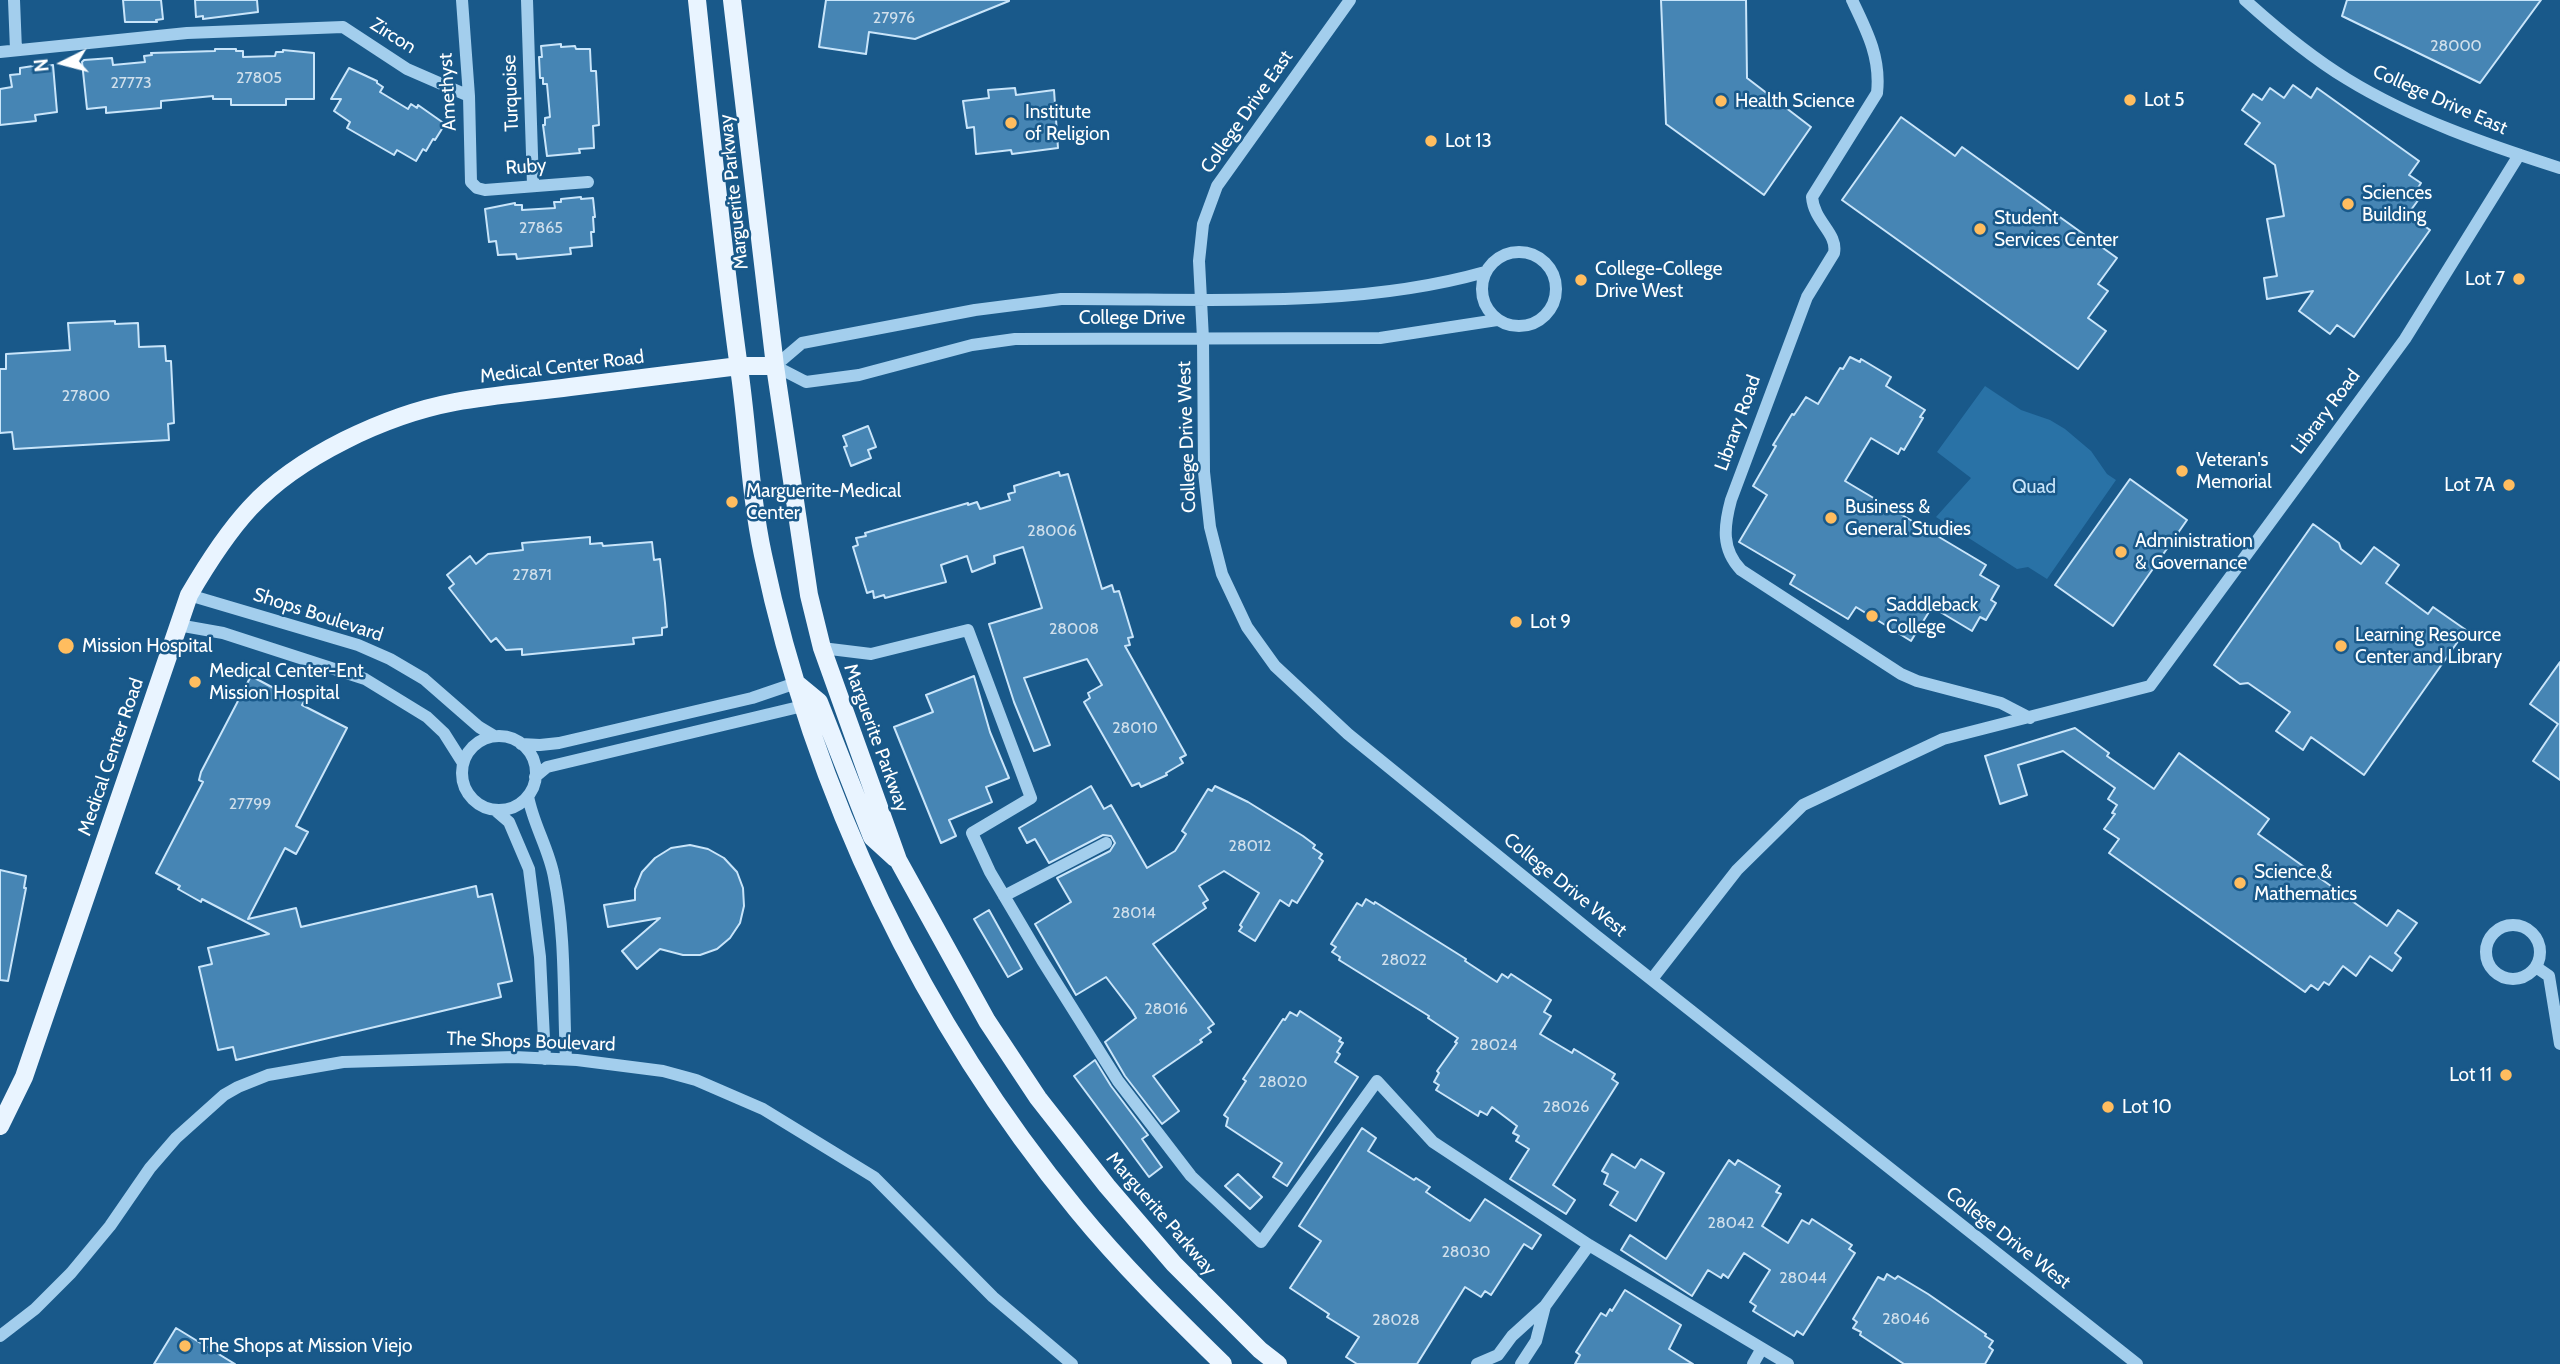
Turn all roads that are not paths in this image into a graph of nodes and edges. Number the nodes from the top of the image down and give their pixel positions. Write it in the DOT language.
graph roads {
  1 [pos="14,0"];
  2 [pos="462,0"];
  3 [pos="527,0"];
  4 [pos="697,0"];
  5 [pos="732,0"];
  6 [pos="1350,0"];
  7 [pos="1852,0"];
  8 [pos="2245,0"];
  9 [pos="16,50"];
  10 [pos="0,52"];
  11 [pos="469,96"];
  12 [pos="2519,155"];
  13 [pos="2560,168"];
  14 [pos="471,182"];
  15 [pos="588,182"];
  16 [pos="533,186"];
  17 [pos="1485,272"];
  18 [pos="1201,299"];
  19 [pos="1497,320"];
  20 [pos="1203,339"];
  21 [pos="739,366"];
  22 [pos="775,366"];
  23 [pos="190,595"];
  24 [pos="178,625"];
  25 [pos="822,648"];
  26 [pos="796,683"];
  27 [pos="803,706"];
  28 [pos="2030,718"];
  29 [pos="494,736"];
  30 [pos="521,744"];
  31 [pos="463,763"];
  32 [pos="535,777"];
  33 [pos="528,796"];
  34 [pos="495,810"];
  35 [pos="1106,843"];
  36 [pos="898,860"];
  37 [pos="1004,896"];
  38 [pos="2536,967"];
  39 [pos="1652,979"];
  40 [pos="2560,1044"];
  41 [pos="545,1059"];
  42 [pos="566,1059"];
  43 [pos="0,1126"];
  44 [pos="1589,1245"];
  45 [pos="1545,1306"];
  46 [pos="0,1336"];
  47 [pos="1761,1350"];
  48 [pos="1498,1355"];
  49 [pos="1072,1364"];
  50 [pos="1223,1364"];
  51 [pos="1278,1364"];
  52 [pos="1477,1364"];
  53 [pos="1519,1364"];
  54 [pos="1752,1364"];
  55 [pos="1788,1364"];
  56 [pos="2137,1364"];
  1 -- 9 [label="street"];
  2 -- 11 [label="street, Amethyst"];
  3 -- 16 [label="street, Turquoise"];
  4 -- 21 [label="main road, Marguerite Parkway"];
  5 -- 22 [label="main road, Marguerite Parkway"];
  6 -- 18 [label="street, College Drive East"];
  7 -- 28 [label="street, Library Road"];
  8 -- 12 [label="street, College Drive East"];
  9 -- 10 [label="street, Zircon"];
  9 -- 11 [label="street, Zircon"];
  11 -- 14 [label="street, Amethyst"];
  12 -- 13 [label="street, College Drive East"];
  12 -- 28 [label="street, Library Road"];
  14 -- 16 [label="street, Ruby"];
  15 -- 16 [label="street, Ruby"];
  17 -- 18 [label="street, College Drive"];
  17 -- 19 [label="street"];
  17 -- 19 [label="street, College Drive"];
  18 -- 20 [label="street, College Drive West"];
  18 -- 22 [label="street, College Drive"];
  19 -- 20 [label="street, College Drive"];
  20 -- 22 [label="street, College Drive"];
  20 -- 39 [label="street, College Drive West"];
  21 -- 22 [label="main road, College Drive"];
  21 -- 23 [label="main road, Medical Center Road"];
  21 -- 26 [label="main road, Marguerite Parkway"];
  22 -- 25 [label="main road, Marguerite Parkway"];
  23 -- 24 [label="main road, Medical Center Road"];
  23 -- 29 [label="street, Shops Boulevard"];
  24 -- 31 [label="street"];
  24 -- 43 [label="main road, Medical Center Road"];
  25 -- 36 [label="main road, Marguerite Parkway"];
  25 -- 37 [label="street"];
  26 -- 27 [label="main road, Marguerite Parkway"];
  26 -- 30 [label="street, Shops Boulevard"];
  26 -- 36 [label="main road"];
  27 -- 32 [label="street"];
  27 -- 50 [label="main road, Marguerite Parkway"];
  28 -- 39 [label="street, Library Road"];
  29 -- 30 [label="street, Shops Boulevard"];
  29 -- 31 [label="street"];
  30 -- 32 [label="street"];
  31 -- 34 [label="street"];
  32 -- 33 [label="street"];
  33 -- 34 [label="street"];
  33 -- 42 [label="street"];
  34 -- 41 [label="street"];
  35 -- 37 [label="street"];
  36 -- 51 [label="main road, Marguerite Parkway"];
  37 -- 44 [label="street"];
  38 -- 38 [label="street"];
  38 -- 40 [label="street"];
  39 -- 56 [label="street, College Drive West"];
  41 -- 42 [label="street, The Shops Boulevard"];
  41 -- 46 [label="street, The Shops Boulevard"];
  42 -- 49 [label="street, The Shops Boulevard"];
  44 -- 45 [label="street"];
  44 -- 47 [label="street"];
  45 -- 48 [label="street"];
  45 -- 53 [label="street"];
  47 -- 54 [label="street"];
  47 -- 55 [label="street"];
  48 -- 52 [label="street"];
  48 -- 53 [label="street"];
}
